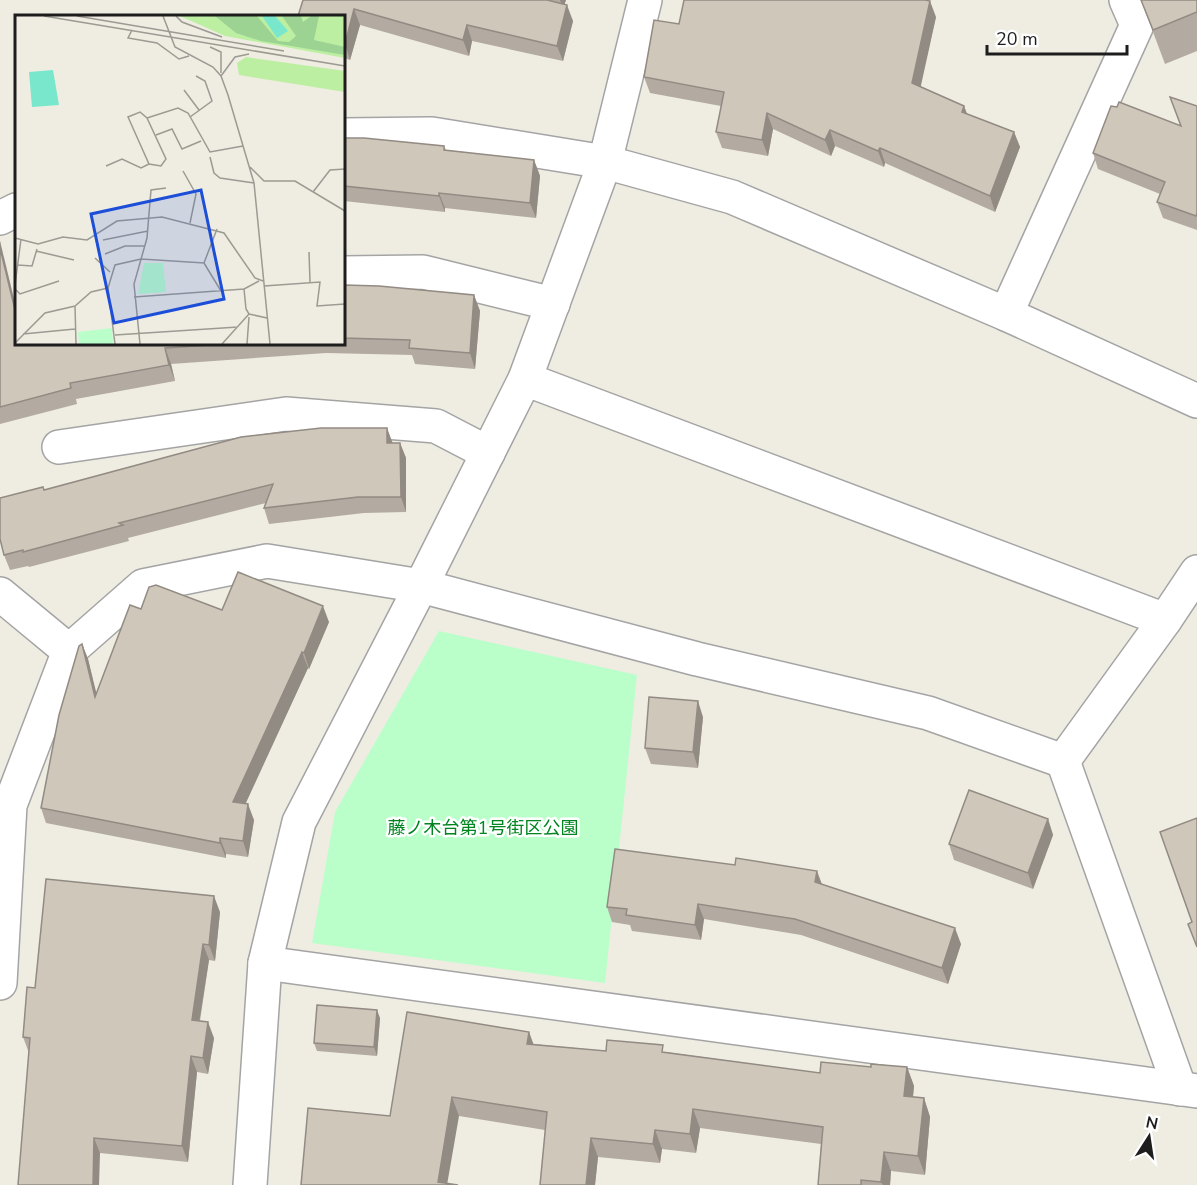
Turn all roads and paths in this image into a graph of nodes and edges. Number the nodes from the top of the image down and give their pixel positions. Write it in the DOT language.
graph roads {
  1 [pos="645,0"];
  2 [pos="1126,0"];
  3 [pos="345,135"];
  4 [pos="605,162"];
  5 [pos="15,210"];
  6 [pos="0,218"];
  7 [pos="345,273"];
  8 [pos="553,304"];
  9 [pos="1006,314"];
  10 [pos="525,379"];
  11 [pos="1197,401"];
  12 [pos="59,447"];
  13 [pos="489,453"];
  14 [pos="1197,572"];
  15 [pos="422,586"];
  16 [pos="0,594"];
  17 [pos="1165,620"];
  18 [pos="69,651"];
  19 [pos="1063,761"];
  20 [pos="5,805"];
  21 [pos="265,963"];
  22 [pos="0,983"];
  23 [pos="1188,1090"];
  24 [pos="249,1185"];
  1 -- 4 [label="street"];
  2 -- 9 [label="street"];
  3 -- 4 [label="street"];
  4 -- 8 [label="street"];
  4 -- 9 [label="street"];
  5 -- 6 [label="street"];
  7 -- 8 [label="street"];
  8 -- 10 [label="street"];
  9 -- 11 [label="street"];
  10 -- 13 [label="street"];
  10 -- 17 [label="street"];
  12 -- 13 [label="street"];
  13 -- 15 [label="street"];
  14 -- 17 [label="street"];
  15 -- 18 [label="street"];
  15 -- 19 [label="street"];
  15 -- 21 [label="street"];
  16 -- 18 [label="street"];
  17 -- 19 [label="street"];
  18 -- 20 [label="street"];
  19 -- 23 [label="street"];
  20 -- 22 [label="street"];
  21 -- 23 [label="street"];
  21 -- 24 [label="street"];
}
